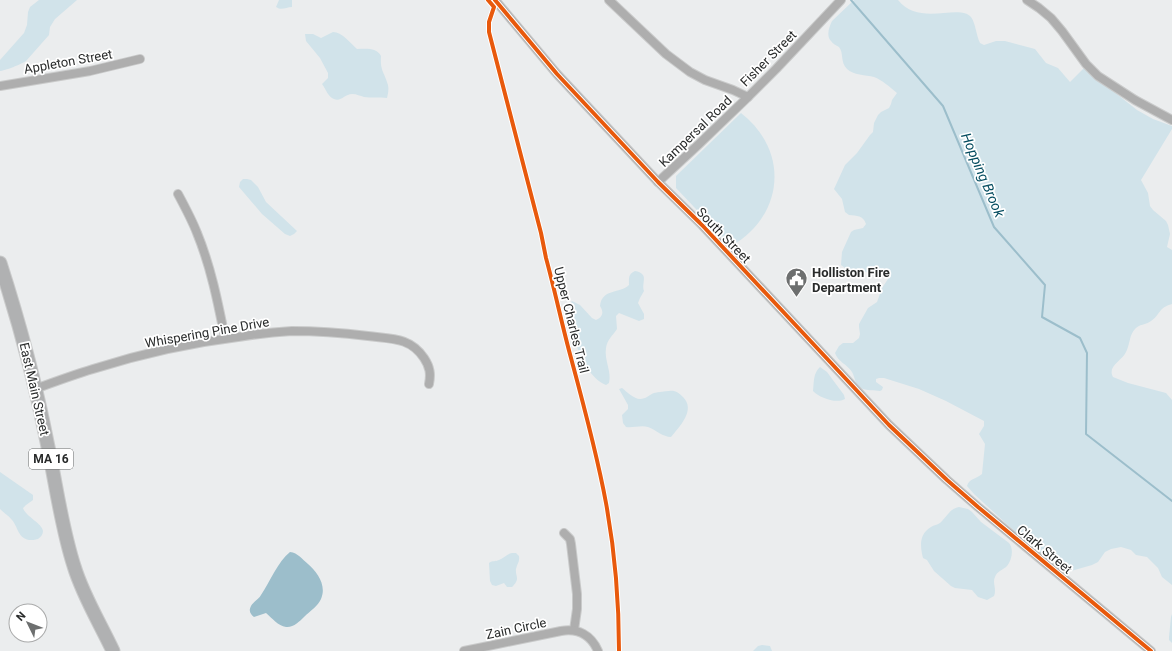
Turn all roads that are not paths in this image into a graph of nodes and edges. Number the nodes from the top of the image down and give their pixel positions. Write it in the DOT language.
graph roads {
  1 [pos="495,0"];
  2 [pos="609,0"];
  3 [pos="840,0"];
  4 [pos="1027,0"];
  5 [pos="140,59"];
  6 [pos="0,86"];
  7 [pos="748,97"];
  8 [pos="1172,120"];
  9 [pos="658,182"];
  10 [pos="178,194"];
  11 [pos="0,263"];
  12 [pos="225,338"];
  13 [pos="429,384"];
  14 [pos="35,389"];
  15 [pos="927,462"];
  16 [pos="564,533"];
  17 [pos="574,630"];
  18 [pos="113,651"];
  19 [pos="464,651"];
  20 [pos="598,651"];
  21 [pos="1152,651"];
  1 -- 9 [label="street, South Street"];
  2 -- 7 [label="street, Fisher Street"];
  3 -- 7 [label="street, Fisher Street"];
  4 -- 8 [label="street"];
  5 -- 6 [label="street, Appleton Street"];
  7 -- 9 [label="street, Kampersal Road"];
  9 -- 15 [label="street, South Street"];
  10 -- 12 [label="street"];
  11 -- 14 [label="main road, East Main Street / MA 16"];
  12 -- 13 [label="street, Whispering Pine Drive"];
  12 -- 14 [label="street, Whispering Pine Drive"];
  14 -- 18 [label="main road, East Main Street / MA 16"];
  15 -- 21 [label="street, Clark Street"];
  16 -- 17 [label="street"];
  17 -- 19 [label="street, Zain Circle"];
  17 -- 20 [label="street"];
}
